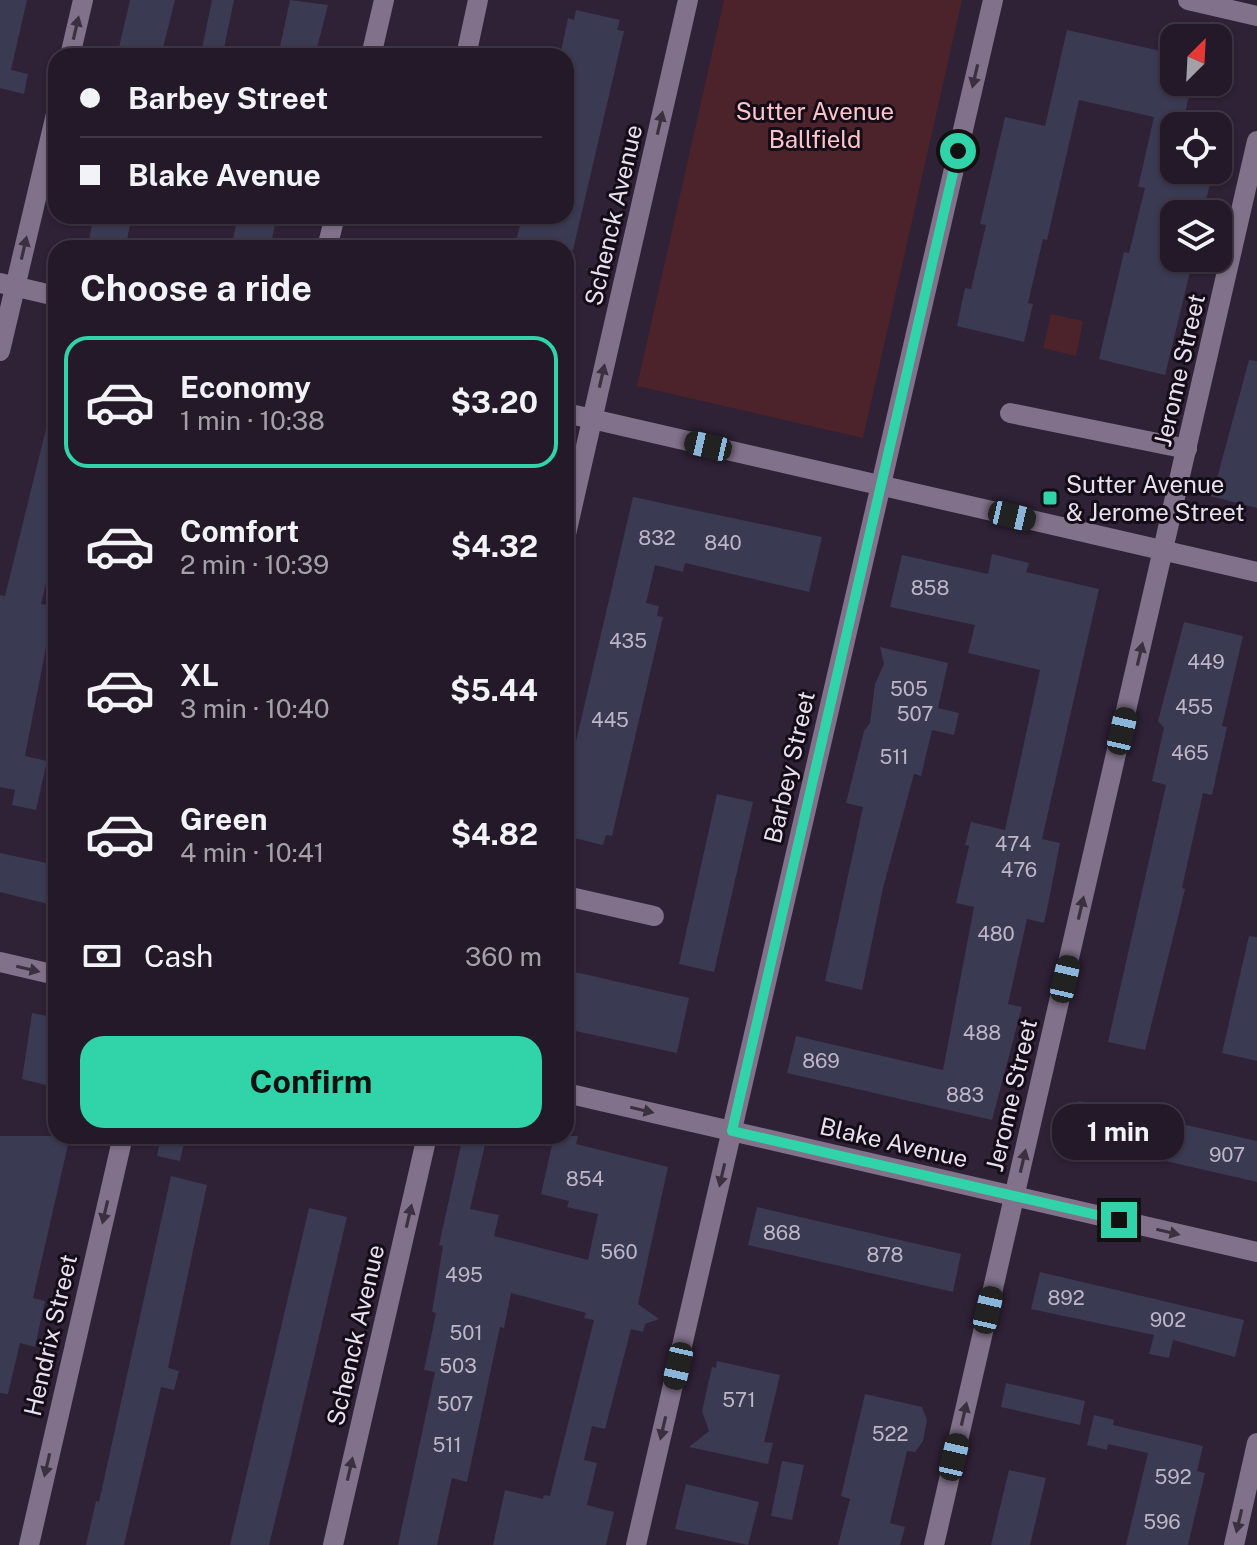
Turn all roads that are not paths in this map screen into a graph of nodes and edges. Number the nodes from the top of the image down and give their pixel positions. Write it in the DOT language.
graph roads {
  1 [pos="83,0"];
  2 [pos="384,0"];
  3 [pos="478,0"];
  4 [pos="688,0"];
  5 [pos="993,0"];
  6 [pos="1188,0"];
  7 [pos="1257,16"];
  8 [pos="72,48"];
  9 [pos="373,48"];
  10 [pos="468,48"];
  11 [pos="1257,141"];
  12 [pos="48,142"];
  13 [pos="7,285"];
  14 [pos="48,294"];
  15 [pos="0,351"];
  16 [pos="1010,413"];
  17 [pos="574,415"];
  18 [pos="593,419"];
  19 [pos="1187,449"];
  20 [pos="880,486"];
  21 [pos="574,500"];
  22 [pos="1164,551"];
  23 [pos="1257,572"];
  24 [pos="574,898"];
  25 [pos="654,916"];
  26 [pos="0,962"];
  27 [pos="48,973"];
  28 [pos="574,1095"];
  29 [pos="732,1131"];
  30 [pos="121,1144"];
  31 [pos="425,1144"];
  32 [pos="1015,1196"];
  33 [pos="1257,1252"];
  34 [pos="1257,1443"];
  35 [pos="29,1545"];
  36 [pos="333,1545"];
  37 [pos="636,1545"];
  38 [pos="934,1545"];
  39 [pos="1234,1545"];
  8 -- 1 [label="street, one-way"];
  2 -- 9 [label="street"];
  3 -- 10 [label="street"];
  18 -- 4 [label="street, Schenck Avenue, one-way"];
  5 -- 20 [label="street, Barbey Street, one-way"];
  6 -- 7 [label="street"];
  11 -- 19 [label="street, Jerome Street"];
  13 -- 12 [label="street, one-way"];
  13 -- 14 [label="street"];
  13 -- 15 [label="street"];
  16 -- 19 [label="street"];
  17 -- 18 [label="street"];
  18 -- 20 [label="street"];
  18 -- 21 [label="street, Schenck Avenue"];
  19 -- 22 [label="street, Jerome Street"];
  20 -- 22 [label="street"];
  20 -- 29 [label="street, Barbey Street"];
  22 -- 23 [label="street"];
  32 -- 22 [label="street, Jerome Street, one-way"];
  24 -- 25 [label="street"];
  26 -- 27 [label="street, one-way"];
  28 -- 29 [label="street, Blake Avenue, one-way"];
  29 -- 32 [label="street, Blake Avenue"];
  29 -- 37 [label="street, Barbey Street, one-way"];
  30 -- 35 [label="street, Hendrix Street, one-way"];
  36 -- 31 [label="street, Schenck Avenue, one-way"];
  32 -- 33 [label="street, Blake Avenue, one-way"];
  38 -- 32 [label="street, Jerome Street, one-way"];
  34 -- 39 [label="street, one-way"];
}
